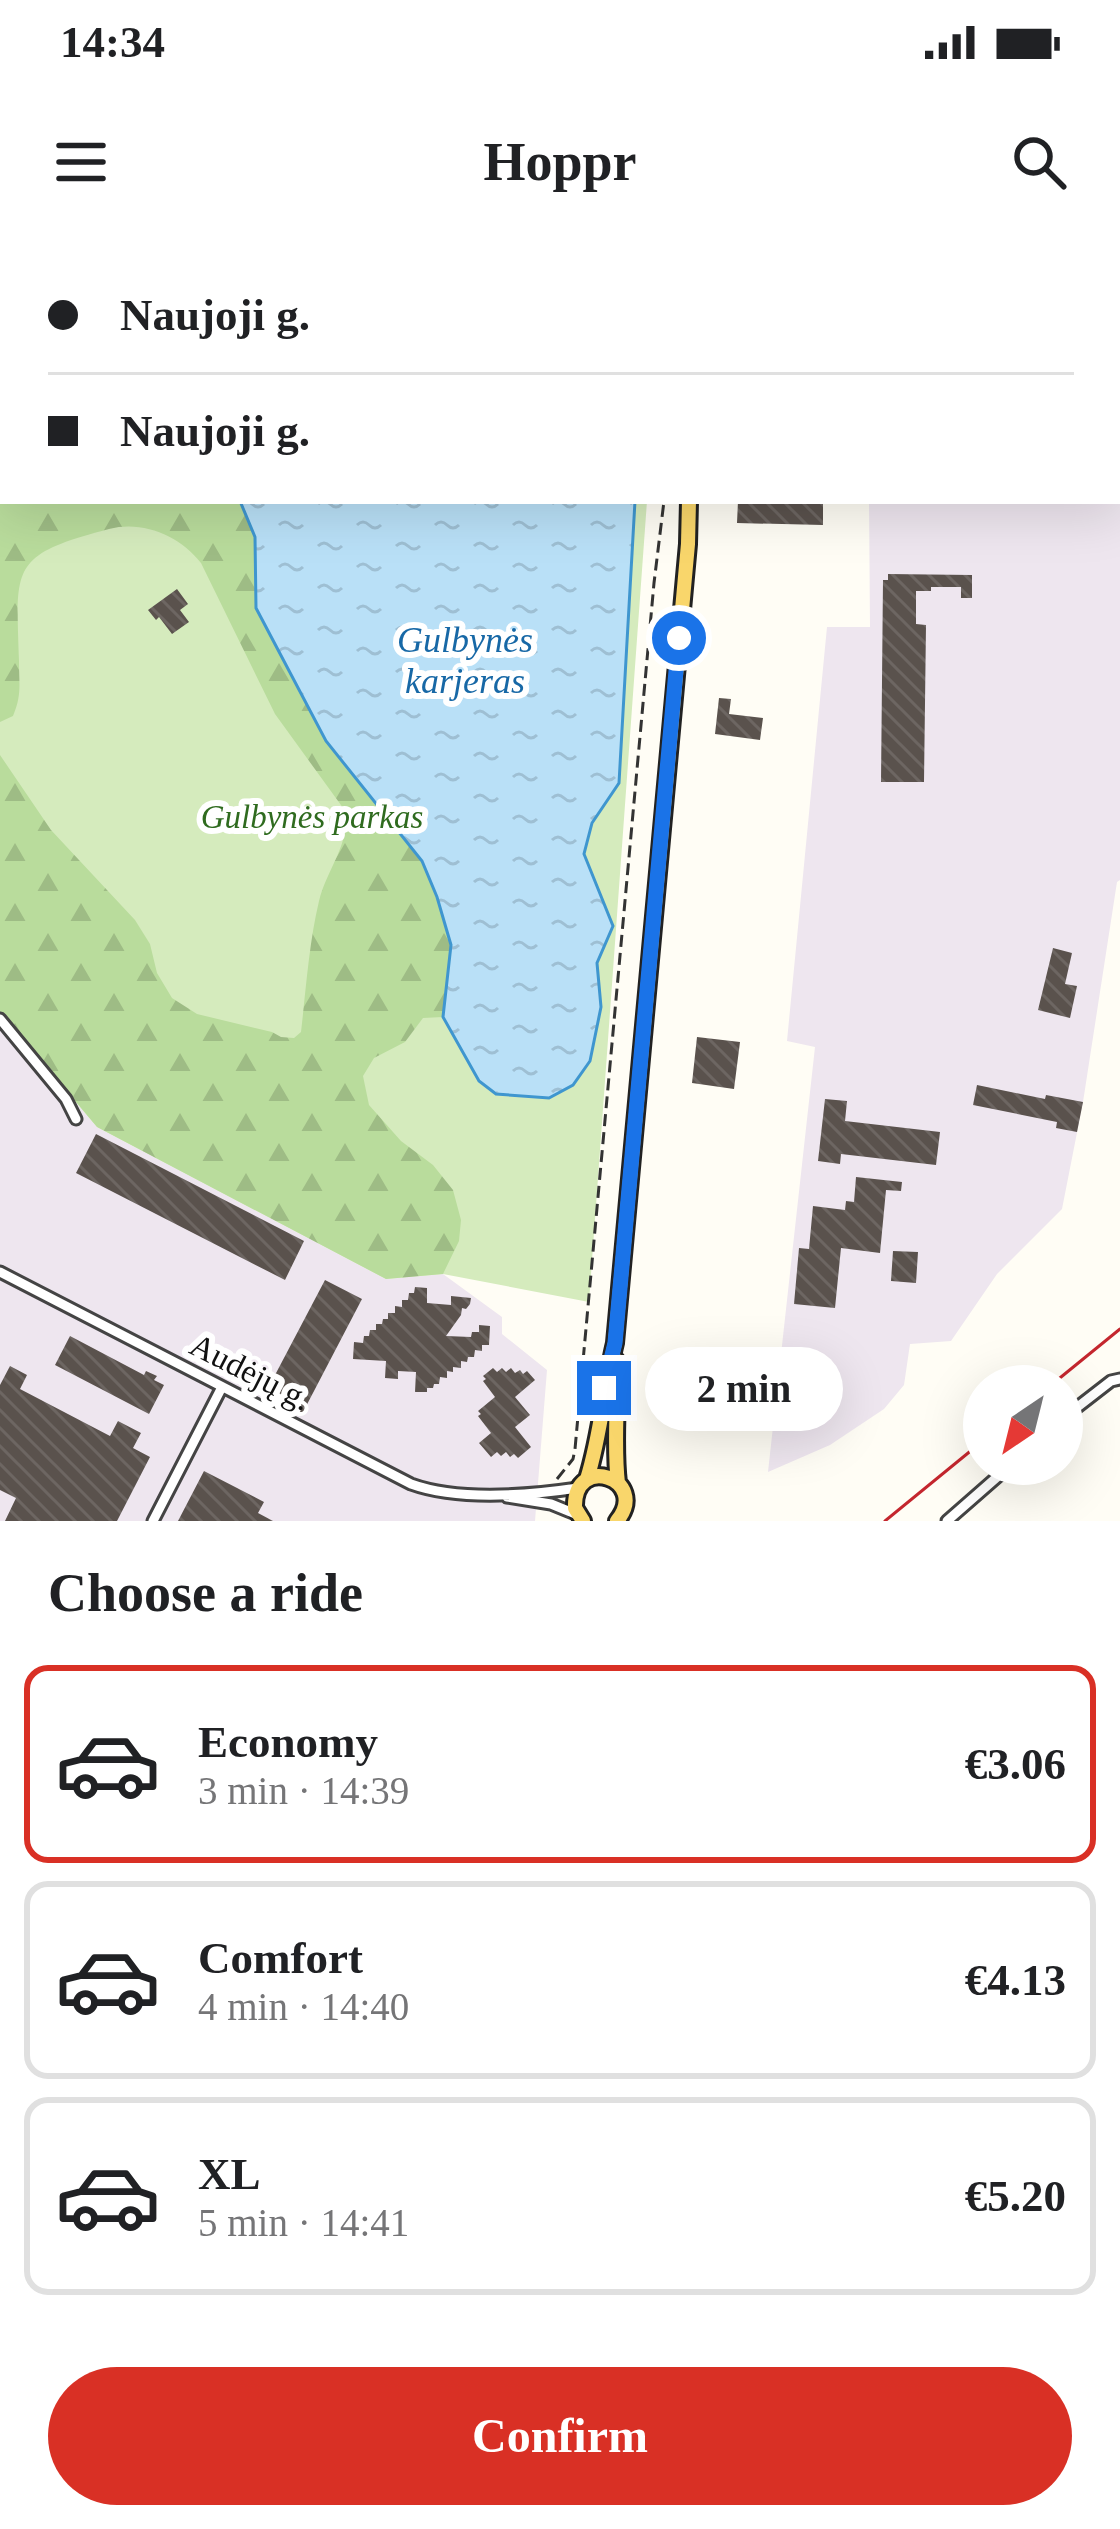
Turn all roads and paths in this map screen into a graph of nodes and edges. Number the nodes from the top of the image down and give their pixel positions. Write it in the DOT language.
graph roads {
  1 [pos="664,504"];
  2 [pos="693,504"];
  3 [pos="0,1019"];
  4 [pos="76,1119"];
  5 [pos="0,1272"];
  6 [pos="615,1343"];
  7 [pos="1120,1379"];
  8 [pos="222,1387"];
  9 [pos="1083,1403"];
  10 [pos="618,1483"];
  11 [pos="583,1484"];
  12 [pos="988,1485"];
  13 [pos="553,1492"];
  14 [pos="484,1494"];
  15 [pos="581,1518"];
  16 [pos="153,1521"];
  17 [pos="617,1521"];
  18 [pos="947,1521"];
  1 -- 13 [label="path"];
  2 -- 6 [label="main road"];
  3 -- 4 [label="street"];
  5 -- 8 [label="street, Audėjų g."];
  6 -- 10 [label="main road"];
  6 -- 11 [label="main road"];
  7 -- 9 [label="street"];
  8 -- 14 [label="street, Audėjų g."];
  8 -- 16 [label="street"];
  10 -- 11 [label="main road"];
  10 -- 17 [label="main road"];
  11 -- 13 [label="street, Audėjų g."];
  11 -- 15 [label="main road"];
  12 -- 18 [label="street"];
  13 -- 14 [label="street, Audėjų g."];
  14 -- 15 [label="street, Audėjų g."];
}
